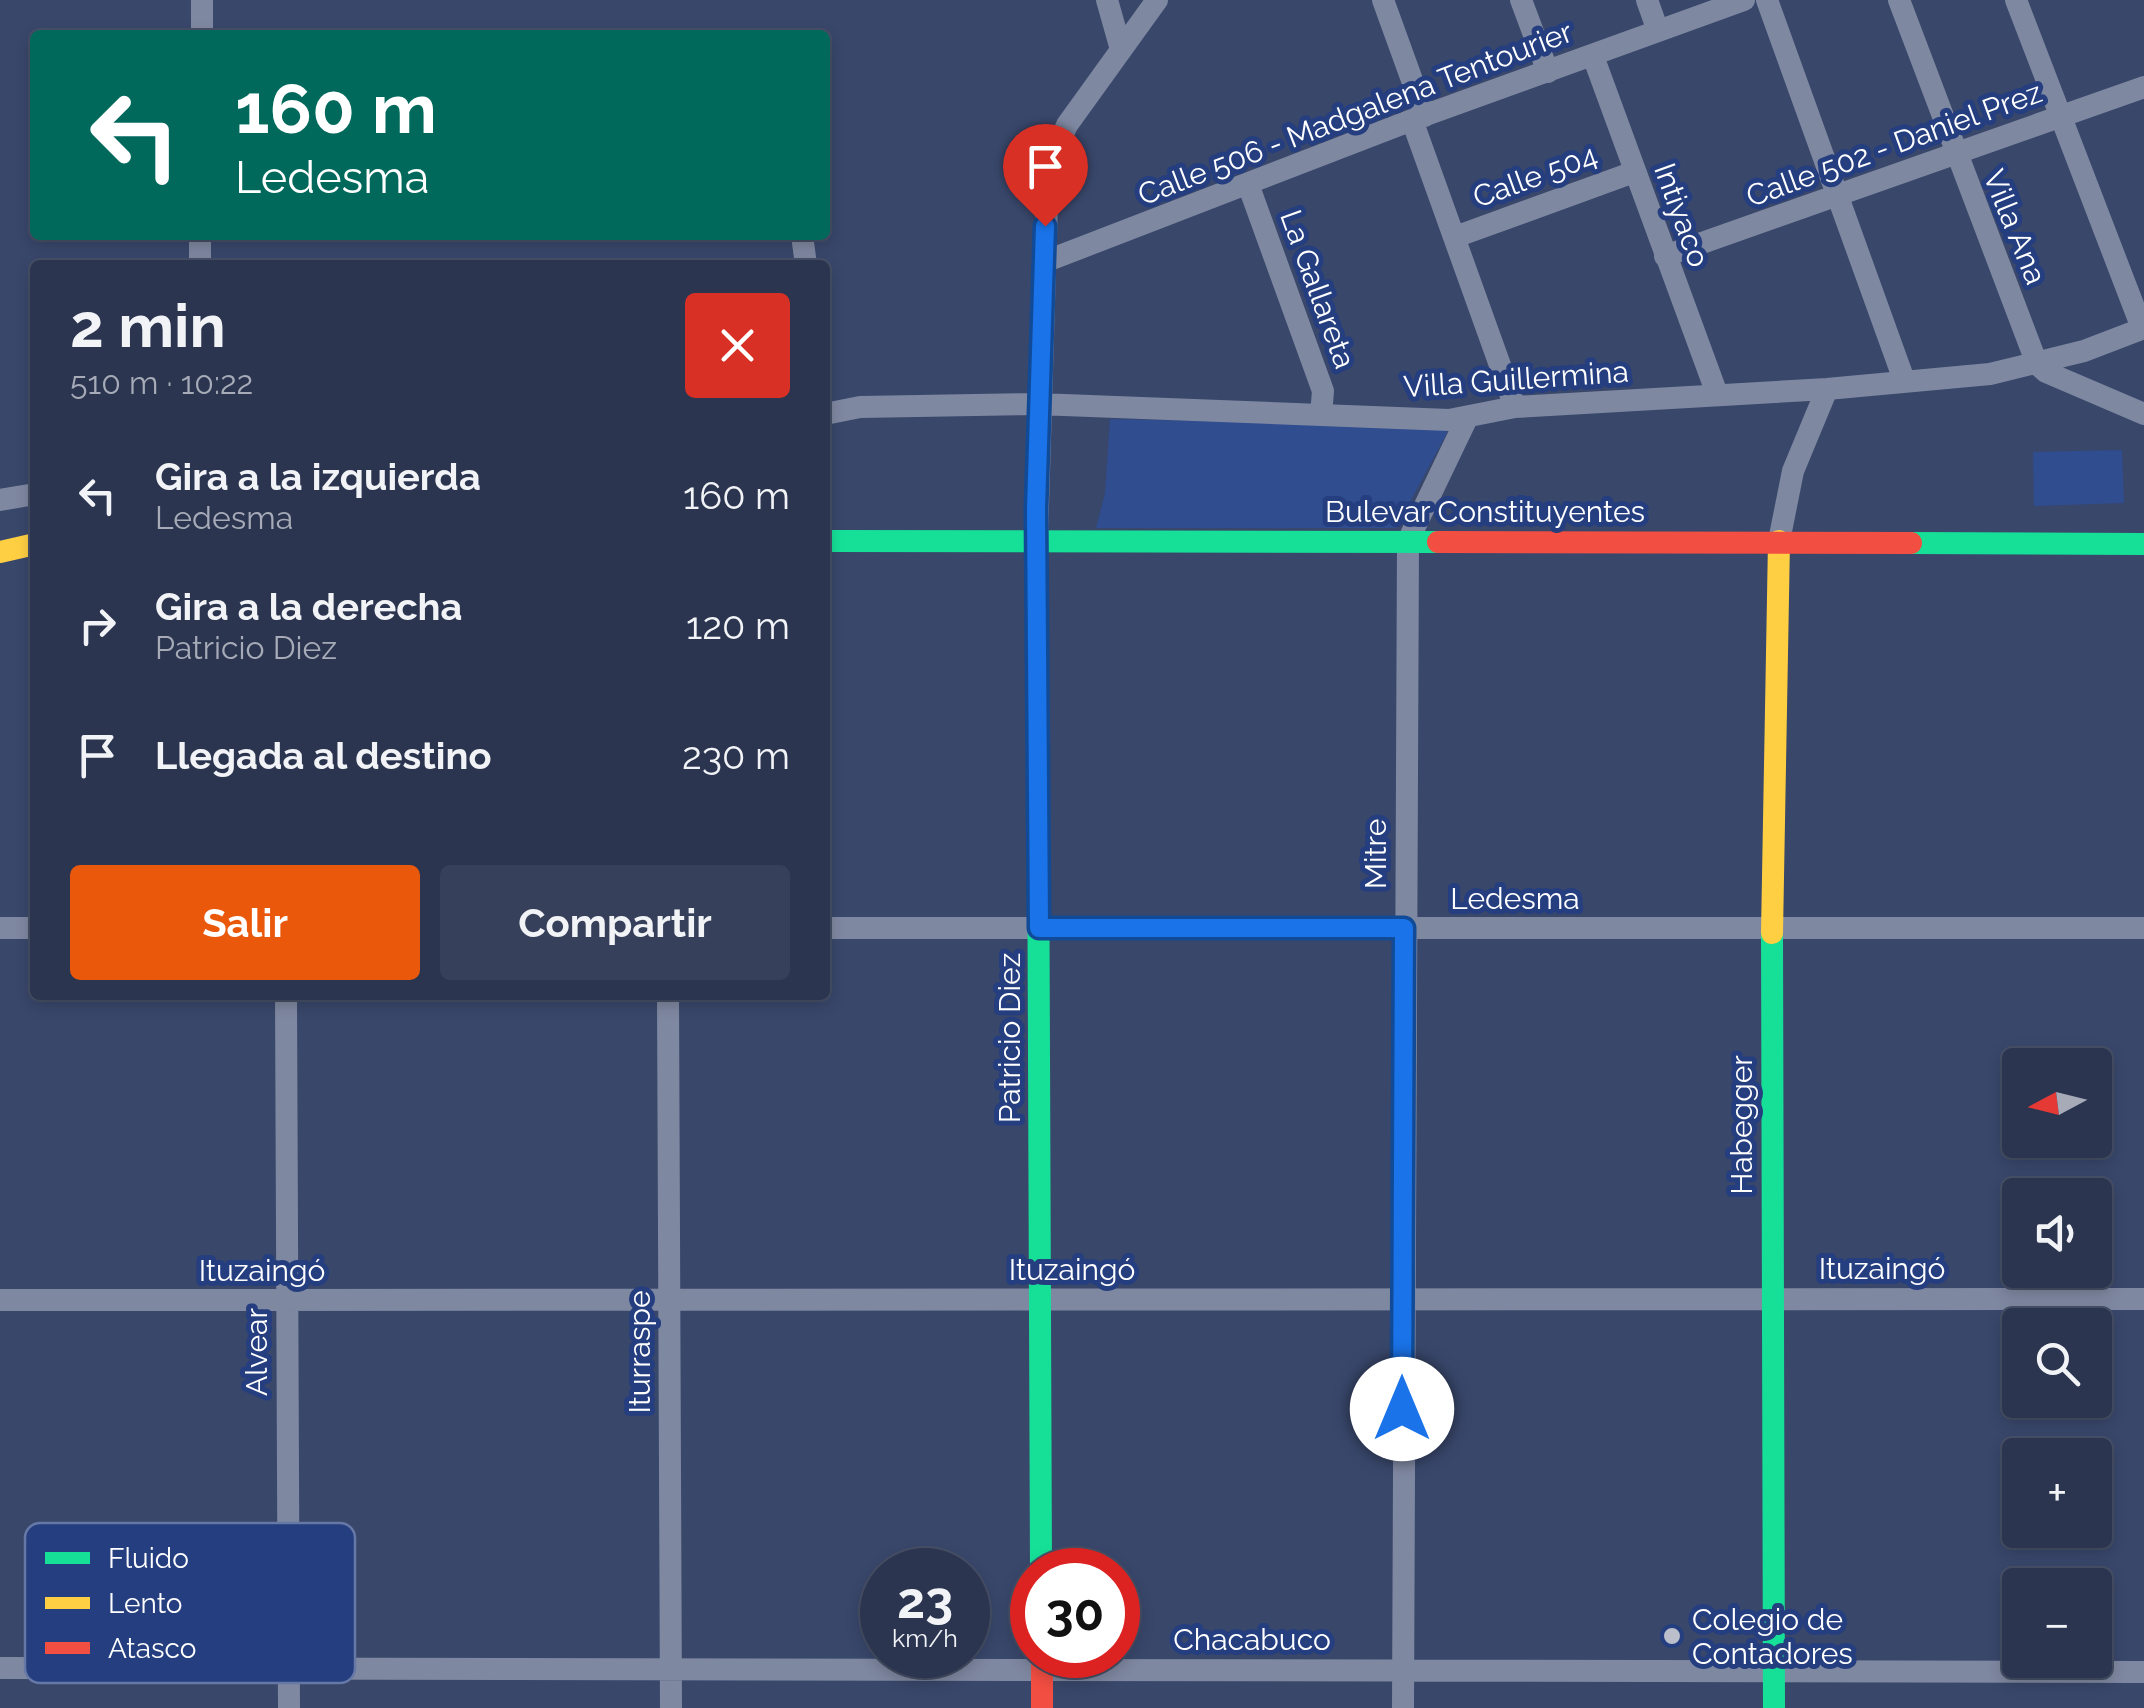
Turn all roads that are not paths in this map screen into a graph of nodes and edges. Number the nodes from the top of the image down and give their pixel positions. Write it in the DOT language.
graph roads {
  1 [pos="202,0"];
  2 [pos="1106,0"];
  3 [pos="1157,0"];
  4 [pos="1383,0"];
  5 [pos="1520,0"];
  6 [pos="1647,0"];
  7 [pos="1744,0"];
  8 [pos="1768,0"];
  9 [pos="1899,0"];
  10 [pos="2016,0"];
  11 [pos="202,30"];
  12 [pos="1658,31"];
  13 [pos="1120,46"];
  14 [pos="1593,56"];
  15 [pos="1548,72"];
  16 [pos="2144,88"];
  17 [pos="2060,117"];
  18 [pos="1419,118"];
  19 [pos="1954,155"];
  20 [pos="1634,172"];
  21 [pos="1248,184"];
  22 [pos="1837,198"];
  23 [pos="1456,237"];
  24 [pos="1665,256"];
  25 [pos="1044,262"];
  26 [pos="2143,328"];
  27 [pos="2037,364"];
  28 [pos="1904,380"];
  29 [pos="1828,389"];
  30 [pos="1717,394"];
  31 [pos="1038,404"];
  32 [pos="1515,407"];
  33 [pos="830,413"];
  34 [pos="2144,414"];
  35 [pos="1321,415"];
  36 [pos="1467,418"];
  37 [pos="30,495"];
  38 [pos="0,500"];
  39 [pos="1037,540"];
  40 [pos="830,541"];
  41 [pos="1408,541"];
  42 [pos="1779,542"];
  43 [pos="2144,544"];
  44 [pos="30,545"];
  45 [pos="0,552"];
  46 [pos="0,928"];
  47 [pos="30,928"];
  48 [pos="830,928"];
  49 [pos="1039,928"];
  50 [pos="1404,928"];
  51 [pos="2144,928"];
  52 [pos="1772,929"];
  53 [pos="286,1000"];
  54 [pos="668,1000"];
  55 [pos="1771,1297"];
  56 [pos="1402,1298"];
  57 [pos="668,1299"];
  58 [pos="1039,1299"];
  59 [pos="2144,1299"];
  60 [pos="0,1300"];
  61 [pos="286,1300"];
  62 [pos="288,1523"];
  63 [pos="1041,1548"];
  64 [pos="1010,1663"];
  65 [pos="1140,1664"];
  66 [pos="355,1668"];
  67 [pos="672,1669"];
  68 [pos="1403,1669"];
  69 [pos="1774,1669"];
  70 [pos="2144,1672"];
  71 [pos="1042,1678"];
  72 [pos="671,1708"];
  73 [pos="1042,1708"];
  74 [pos="1404,1708"];
  75 [pos="1774,1708"];
  1 -- 11 [label="street"];
  2 -- 13 [label="street"];
  3 -- 13 [label="street, Patricio Diez"];
  4 -- 18 [label="street"];
  5 -- 15 [label="street"];
  6 -- 12 [label="street"];
  7 -- 12 [label="street, Calle 506 - Madgalena Tentourier"];
  8 -- 22 [label="street"];
  9 -- 19 [label="street, Villa Ana"];
  10 -- 17 [label="street"];
  12 -- 14 [label="street, Calle 506 - Madgalena Tentourier"];
  13 -- 25 [label="street, Patricio Diez"];
  14 -- 15 [label="street, Calle 506 - Madgalena Tentourier"];
  14 -- 20 [label="street, Intiyaco"];
  15 -- 18 [label="street, Calle 506 - Madgalena Tentourier"];
  16 -- 17 [label="street, Calle 502 - Daniel Prez"];
  17 -- 19 [label="street, Calle 502 - Daniel Prez"];
  17 -- 26 [label="street"];
  18 -- 21 [label="street, Calle 506 - Madgalena Tentourier"];
  18 -- 23 [label="street"];
  19 -- 22 [label="street, Calle 502 - Daniel Prez"];
  19 -- 27 [label="street, Villa Ana"];
  20 -- 23 [label="street, Calle 504"];
  20 -- 24 [label="street, Intiyaco"];
  21 -- 25 [label="street, Calle 506 - Madgalena Tentourier"];
  21 -- 35 [label="street, La Gallareta"];
  22 -- 24 [label="street, Calle 502 - Daniel Prez"];
  22 -- 28 [label="street"];
  23 -- 32 [label="street"];
  24 -- 30 [label="street, Intiyaco"];
  25 -- 31 [label="street, Patricio Diez"];
  26 -- 27 [label="street, Villa Guillermina"];
  27 -- 28 [label="street, Villa Guillermina"];
  27 -- 34 [label="street"];
  28 -- 29 [label="street, Villa Guillermina"];
  29 -- 30 [label="street, Villa Guillermina"];
  29 -- 42 [label="street"];
  30 -- 32 [label="street, Villa Guillermina"];
  31 -- 33 [label="street, Villa Guillermina"];
  31 -- 35 [label="street, Villa Guillermina"];
  31 -- 39 [label="street, Patricio Diez"];
  32 -- 36 [label="street, Villa Guillermina"];
  35 -- 36 [label="street, Villa Guillermina"];
  36 -- 41 [label="street"];
  37 -- 38 [label="street"];
  39 -- 40 [label="street, Bulevar Constituyentes"];
  39 -- 41 [label="street, Bulevar Constituyentes"];
  39 -- 49 [label="street, Patricio Diez"];
  41 -- 42 [label="street, Bulevar Constituyentes"];
  41 -- 50 [label="street, Mitre"];
  42 -- 43 [label="street, Bulevar Constituyentes"];
  42 -- 52 [label="street, Habegger"];
  44 -- 45 [label="street"];
  46 -- 47 [label="street"];
  48 -- 49 [label="street, Ledesma"];
  49 -- 50 [label="street, Ledesma"];
  49 -- 58 [label="street, Patricio Diez"];
  50 -- 52 [label="street, Ledesma"];
  50 -- 56 [label="street, Mitre"];
  51 -- 52 [label="street, Ledesma"];
  52 -- 55 [label="street, Habegger"];
  53 -- 61 [label="street, Alvear"];
  54 -- 57 [label="street, Iturraspe"];
  55 -- 56 [label="street, Ituzaingó"];
  55 -- 59 [label="street, Ituzaingó"];
  55 -- 69 [label="street, Habegger"];
  56 -- 58 [label="street, Ituzaingó"];
  56 -- 68 [label="street, Mitre"];
  57 -- 58 [label="street, Ituzaingó"];
  57 -- 61 [label="street, Ituzaingó"];
  57 -- 67 [label="street, Iturraspe"];
  58 -- 63 [label="street, Patricio Diez"];
  60 -- 61 [label="street, Ituzaingó"];
  61 -- 62 [label="street, Alvear"];
  64 -- 67 [label="street, Chacabuco"];
  65 -- 68 [label="street, Chacabuco"];
  66 -- 67 [label="street, Chacabuco"];
  67 -- 72 [label="street, Iturraspe"];
  68 -- 69 [label="street, Chacabuco"];
  68 -- 74 [label="street, Mitre"];
  69 -- 70 [label="street, Chacabuco"];
  69 -- 75 [label="street, Habegger"];
  71 -- 73 [label="street"];
}
